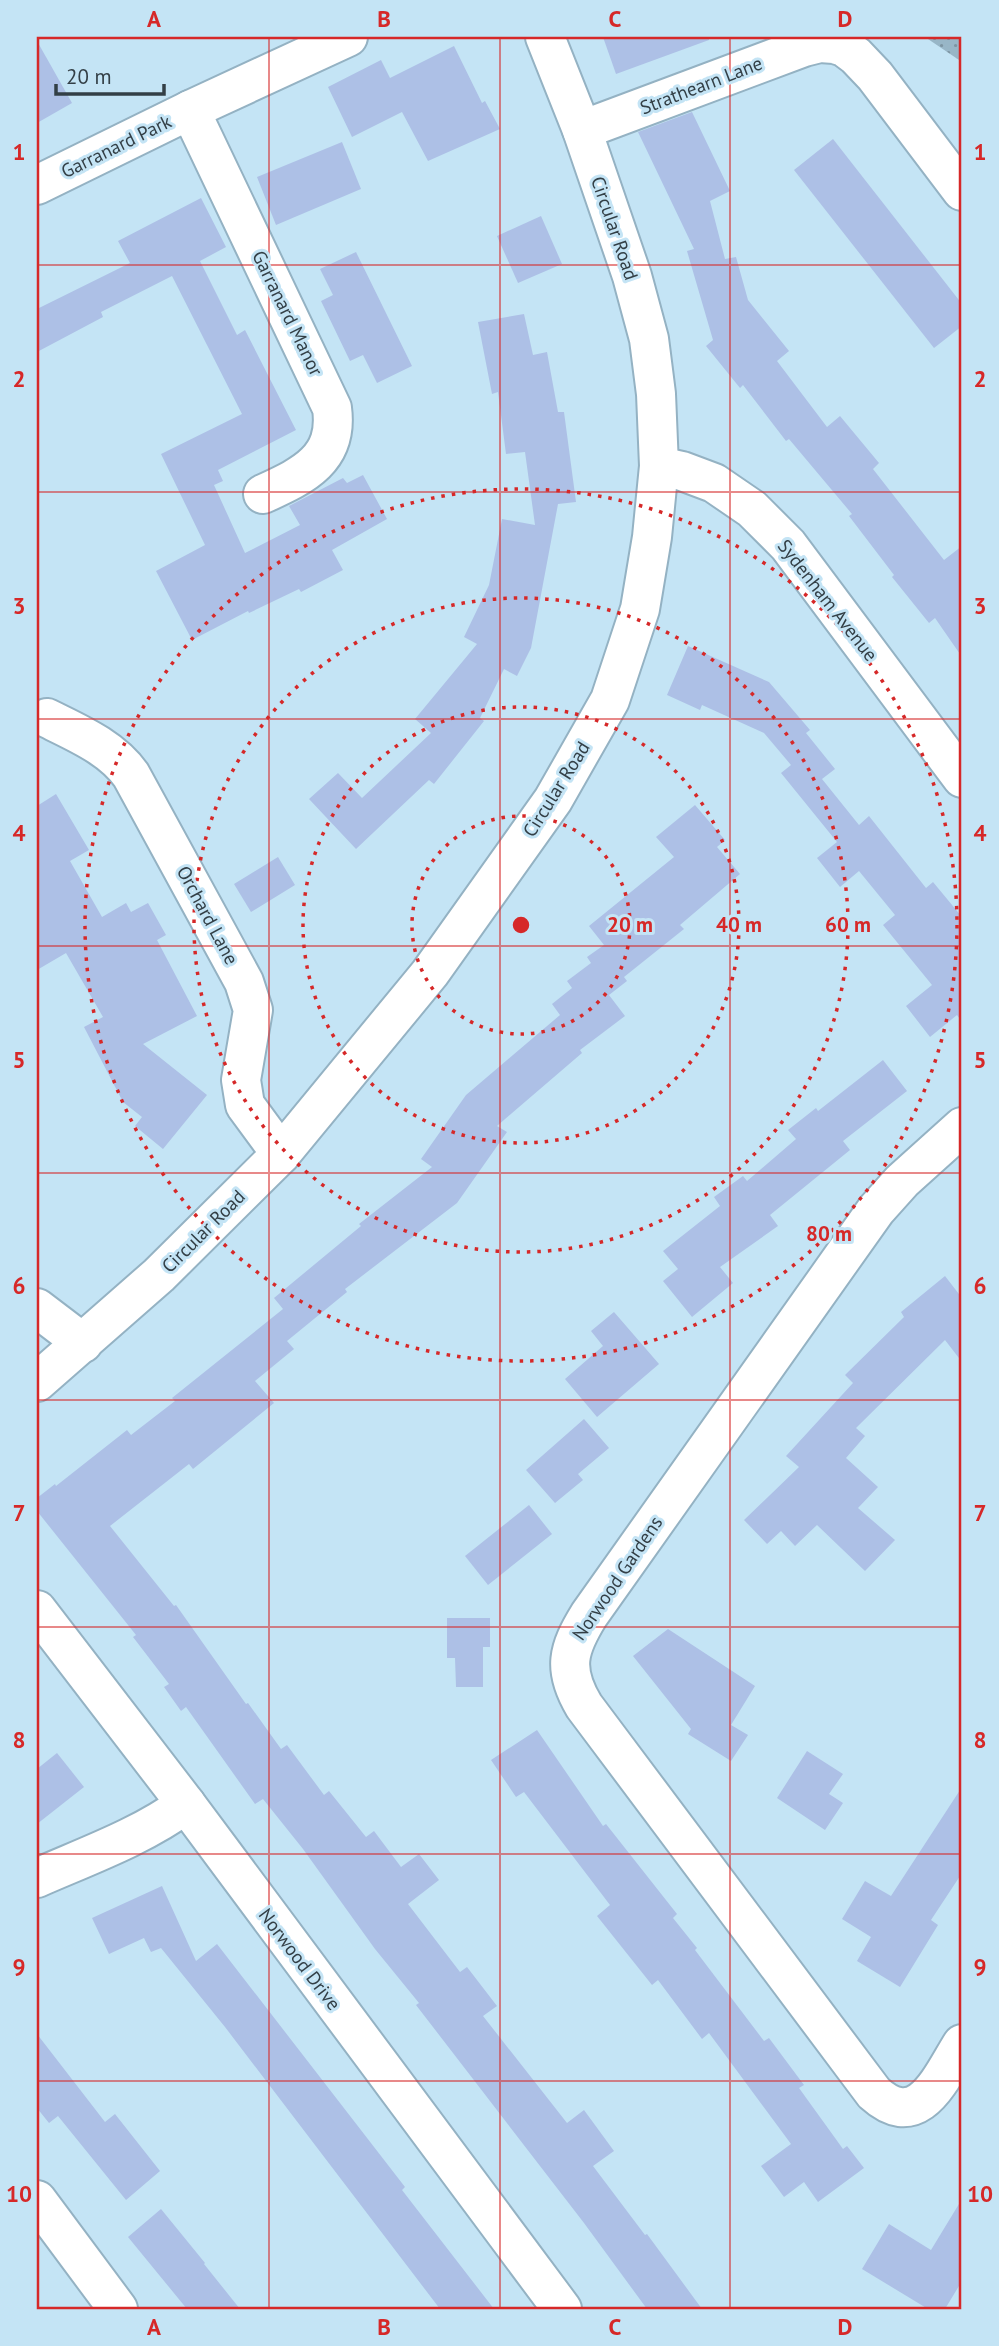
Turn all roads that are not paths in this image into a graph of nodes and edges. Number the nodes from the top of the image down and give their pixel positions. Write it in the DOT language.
graph roads {
  1 [pos="348,37"];
  2 [pos="545,37"];
  3 [pos="190,110"];
  4 [pos="582,130"];
  5 [pos="37,185"];
  6 [pos="962,191"];
  7 [pos="659,466"];
  8 [pos="263,494"];
  9 [pos="47,718"];
  10 [pos="962,778"];
  11 [pos="962,1127"];
  12 [pos="281,1154"];
  13 [pos="37,1308"];
  14 [pos="83,1343"];
  15 [pos="37,1382"];
  16 [pos="37,1609"];
  17 [pos="186,1804"];
  18 [pos="37,1878"];
  19 [pos="962,2044"];
  20 [pos="37,2200"];
  21 [pos="118,2309"];
  22 [pos="562,2309"];
  1 -- 3 [label="street, Garranard Park"];
  2 -- 4 [label="street, Circular Road"];
  3 -- 5 [label="street, Garranard Park"];
  3 -- 8 [label="street, Garranard Manor"];
  4 -- 6 [label="street, Strathearn Lane"];
  4 -- 7 [label="street, Circular Road"];
  7 -- 10 [label="street, Sydenham Avenue"];
  7 -- 12 [label="street, Circular Road"];
  9 -- 12 [label="street, Orchard Lane"];
  11 -- 19 [label="street, Norwood Gardens"];
  12 -- 14 [label="street, Circular Road"];
  13 -- 14 [label="street"];
  14 -- 15 [label="street, Circular Road"];
  16 -- 17 [label="street, Norwood Drive"];
  17 -- 18 [label="street"];
  17 -- 22 [label="street, Norwood Drive"];
  20 -- 21 [label="street"];
}
